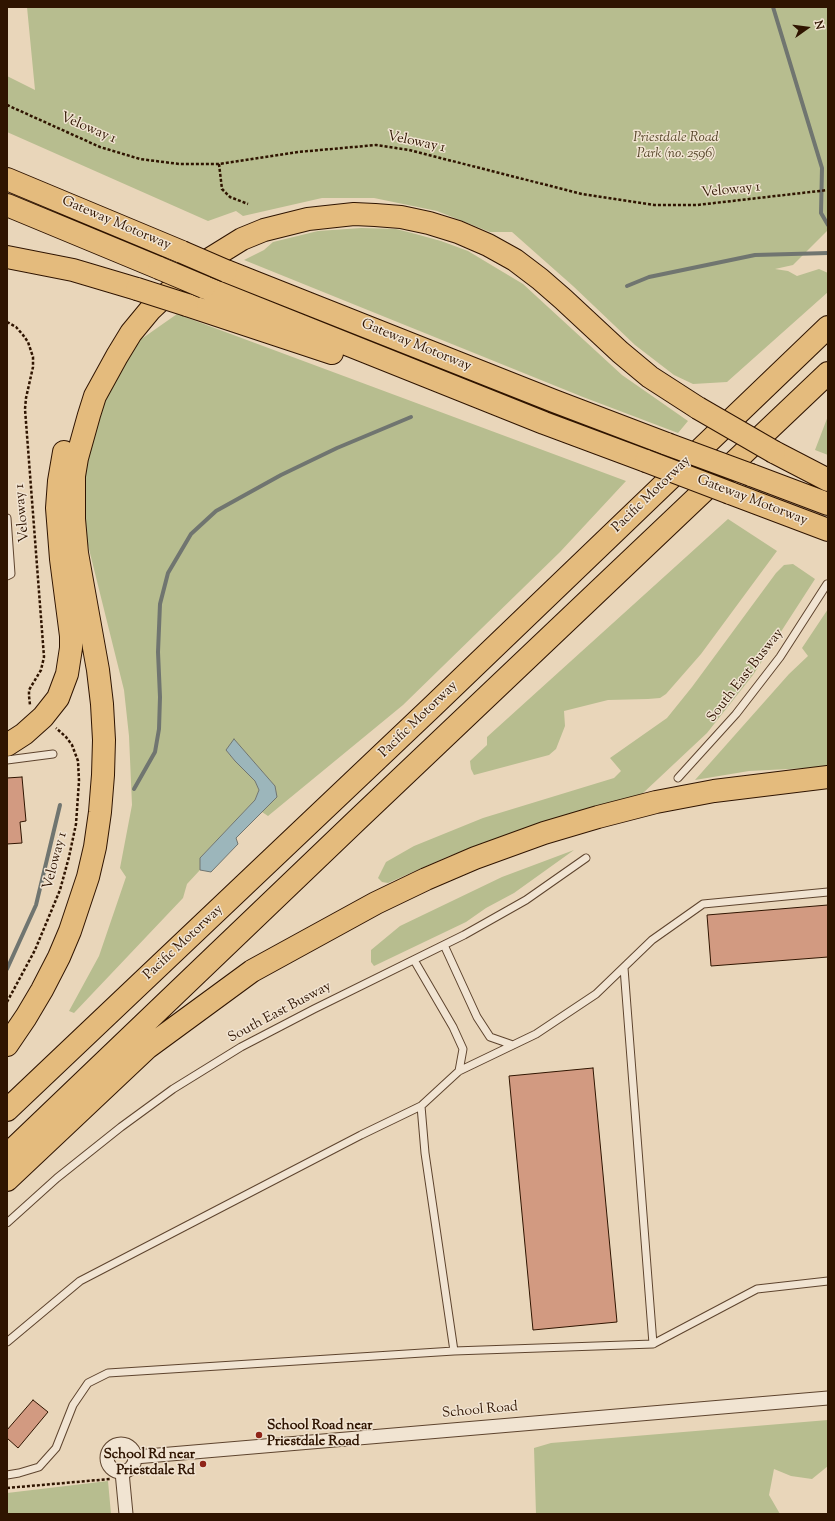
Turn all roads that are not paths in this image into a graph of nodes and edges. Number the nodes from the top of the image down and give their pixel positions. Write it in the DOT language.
graph roads {
  1 [pos="7,179"];
  2 [pos="7,205"];
  3 [pos="7,257"];
  4 [pos="828,327"];
  5 [pos="131,333"];
  6 [pos="366,352"];
  7 [pos="828,373"];
  8 [pos="828,480"];
  9 [pos="828,504"];
  10 [pos="7,518"];
  11 [pos="824,532"];
  12 [pos="7,576"];
  13 [pos="827,584"];
  14 [pos="7,745"];
  15 [pos="53,754"];
  16 [pos="7,760"];
  17 [pos="828,777"];
  18 [pos="678,778"];
  19 [pos="757,786"];
  20 [pos="828,790"];
  21 [pos="586,858"];
  22 [pos="828,892"];
  23 [pos="444,946"];
  24 [pos="414,960"];
  25 [pos="624,968"];
  26 [pos="7,1045"];
  27 [pos="513,1045"];
  28 [pos="459,1071"];
  29 [pos="421,1106"];
  30 [pos="7,1110"];
  31 [pos="7,1155"];
  32 [pos="7,1180"];
  33 [pos="7,1223"];
  34 [pos="828,1282"];
  35 [pos="7,1342"];
  36 [pos="653,1344"];
  37 [pos="454,1351"];
  38 [pos="828,1398"];
  39 [pos="135,1457"];
  40 [pos="7,1475"];
  41 [pos="122,1475"];
  42 [pos="126,1514"];
  1 -- 9 [label="highway, Gateway Motorway, bridge"];
  2 -- 6 [label="highway, Gateway Motorway, bridge"];
  3 -- 6 [label="highway, bridge"];
  4 -- 30 [label="highway, Pacific Motorway"];
  5 -- 8 [label="highway, bridge"];
  5 -- 14 [label="highway"];
  5 -- 26 [label="highway"];
  6 -- 11 [label="highway, Gateway Motorway, bridge"];
  7 -- 31 [label="highway, Pacific Motorway"];
  10 -- 12 [label="lane"];
  13 -- 18 [label="lane, South East Busway"];
  15 -- 16 [label="lane"];
  17 -- 19 [label="highway"];
  19 -- 20 [label="highway"];
  19 -- 32 [label="highway"];
  21 -- 23 [label="lane, South East Busway"];
  22 -- 25 [label="lane"];
  23 -- 24 [label="lane, South East Busway"];
  23 -- 27 [label="lane"];
  24 -- 28 [label="lane"];
  24 -- 33 [label="lane, South East Busway"];
  25 -- 27 [label="lane"];
  25 -- 36 [label="lane"];
  27 -- 28 [label="lane"];
  28 -- 29 [label="lane"];
  29 -- 35 [label="lane"];
  29 -- 37 [label="lane"];
  34 -- 36 [label="lane"];
  36 -- 37 [label="lane"];
  37 -- 40 [label="lane"];
  38 -- 39 [label="street, School Road"];
  39 -- 41 [label="street"];
  39 -- 41 [label="street"];
  41 -- 42 [label="street"];
}
